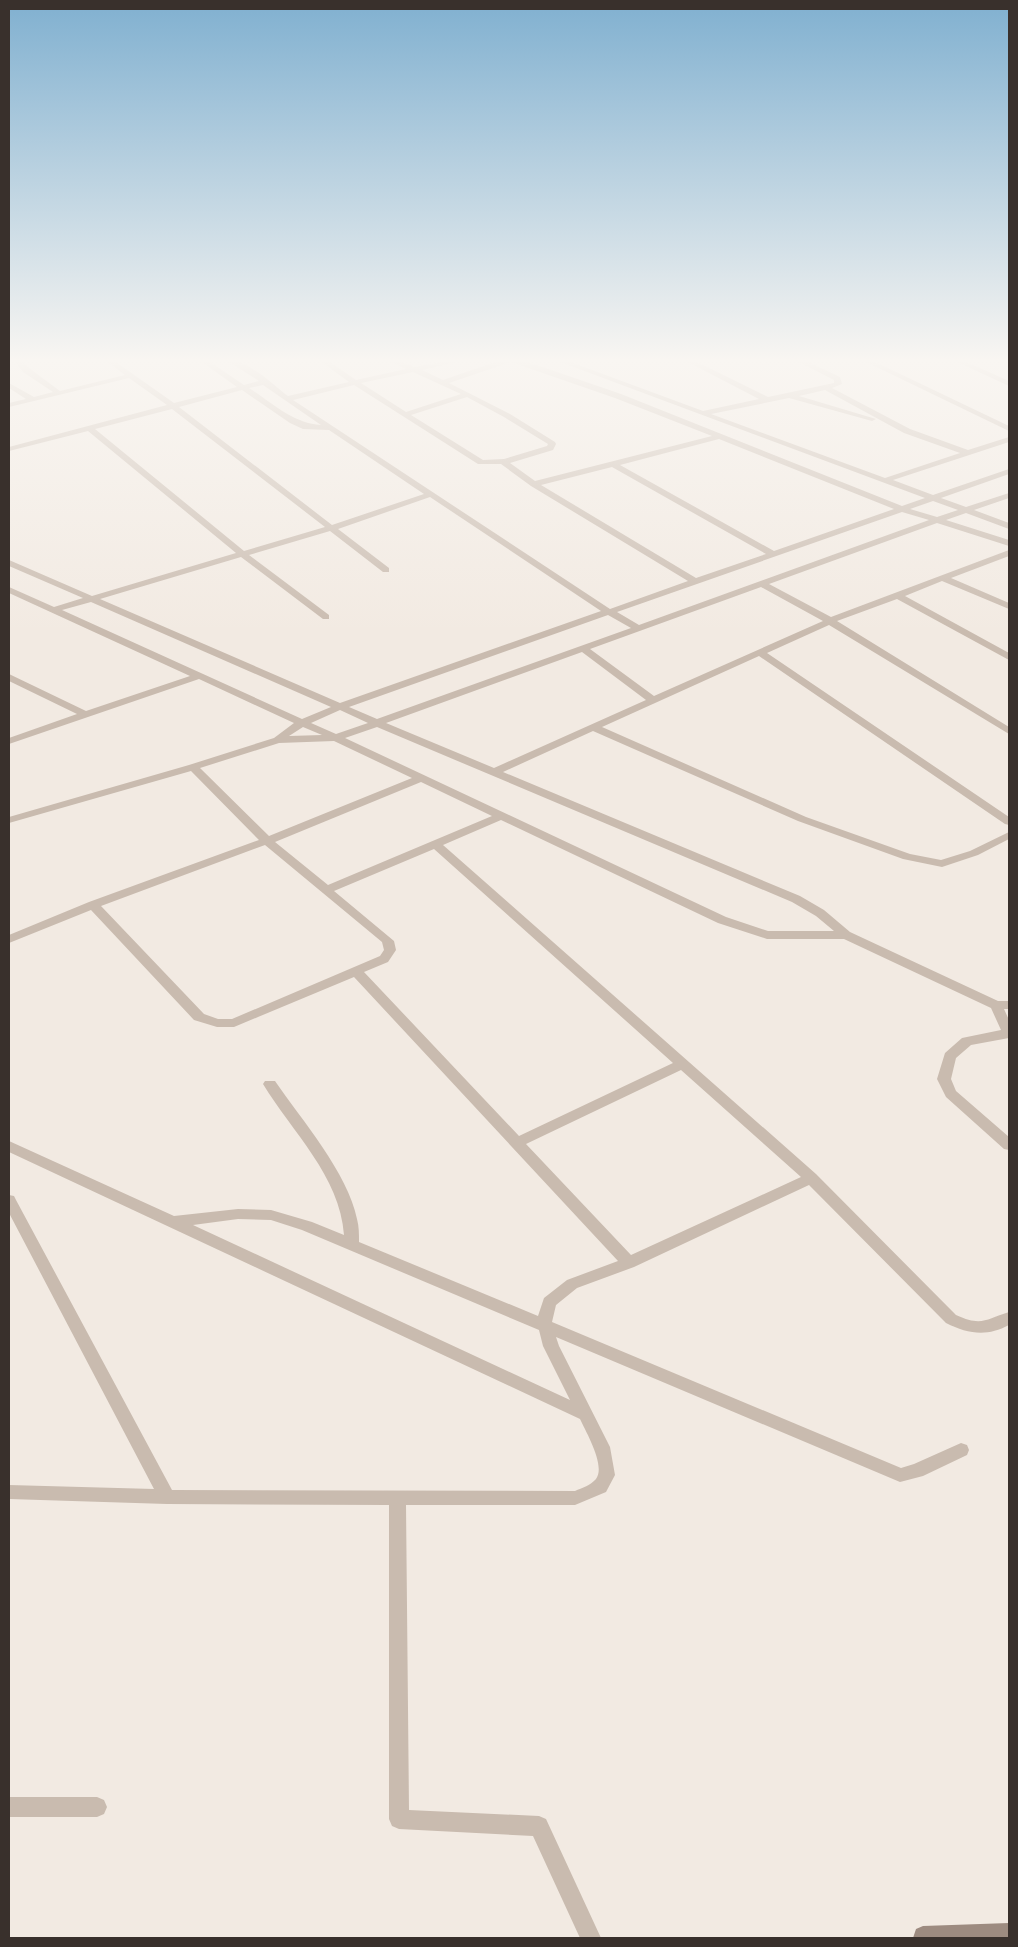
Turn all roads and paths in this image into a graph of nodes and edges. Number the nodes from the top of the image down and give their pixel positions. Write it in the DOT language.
graph roads {
  1 [pos="116,451"];
  2 [pos="231,451"];
  3 [pos="366,451"];
  4 [pos="462,451"];
  5 [pos="543,451"];
  6 [pos="664,451"];
  7 [pos="754,451"];
  8 [pos="806,451"];
  9 [pos="962,451"];
  10 [pos="974,451"];
  11 [pos="968,453"];
  12 [pos="503,462"];
  13 [pos="613,464"];
  14 [pos="1009,471"];
  15 [pos="886,480"];
  16 [pos="534,484"];
  17 [pos="431,494"];
  18 [pos="1009,495"];
  19 [pos="932,497"];
  20 [pos="903,509"];
  21 [pos="966,510"];
  22 [pos="936,520"];
  23 [pos="1009,526"];
  24 [pos="332,528"];
  25 [pos="1009,543"];
  26 [pos="1009,553"];
  27 [pos="242,554"];
  28 [pos="773,554"];
  29 [pos="9,563"];
  30 [pos="386,570"];
  31 [pos="942,578"];
  32 [pos="694,582"];
  33 [pos="761,583"];
  34 [pos="9,590"];
  35 [pos="897,595"];
  36 [pos="93,599"];
  37 [pos="1009,606"];
  38 [pos="53,610"];
  39 [pos="607,611"];
  40 [pos="326,617"];
  41 [pos="830,621"];
  42 [pos="638,628"];
  43 [pos="584,648"];
  44 [pos="759,652"];
  45 [pos="1009,657"];
  46 [pos="199,676"];
  47 [pos="9,677"];
  48 [pos="653,700"];
  49 [pos="339,707"];
  50 [pos="86,715"];
  51 [pos="301,723"];
  52 [pos="377,723"];
  53 [pos="593,727"];
  54 [pos="1009,731"];
  55 [pos="336,738"];
  56 [pos="278,740"];
  57 [pos="9,741"];
  58 [pos="193,767"];
  59 [pos="495,772"];
  60 [pos="421,778"];
  61 [pos="501,816"];
  62 [pos="9,820"];
  63 [pos="1009,822"];
  64 [pos="1009,835"];
  65 [pos="267,841"];
  66 [pos="434,843"];
  67 [pos="326,890"];
  68 [pos="93,905"];
  69 [pos="846,934"];
  70 [pos="9,939"];
  71 [pos="356,971"];
  72 [pos="996,1005"];
  73 [pos="1009,1005"];
  74 [pos="1009,1033"];
  75 [pos="682,1064"];
  76 [pos="270,1084"];
  77 [pos="517,1143"];
  78 [pos="1009,1145"];
  79 [pos="9,1146"];
  80 [pos="811,1178"];
  81 [pos="9,1200"];
  82 [pos="173,1222"];
  83 [pos="352,1245"];
  84 [pos="629,1263"];
  85 [pos="1007,1323"];
  86 [pos="546,1328"];
  87 [pos="585,1414"];
  88 [pos="961,1450"];
  89 [pos="9,1492"];
  90 [pos="167,1497"];
  91 [pos="397,1498"];
  92 [pos="98,1806"];
  93 [pos="9,1807"];
  94 [pos="1009,1933"];
  95 [pos="923,1937"];
  96 [pos="592,1938"];
  1 -- 27 [label="street"];
  2 -- 24 [label="street"];
  3 -- 17 [label="street"];
  4 -- 12 [label="street"];
  5 -- 12 [label="street"];
  6 -- 13 [label="street"];
  7 -- 20 [label="street"];
  8 -- 15 [label="street"];
  9 -- 11 [label="street"];
  10 -- 11 [label="street"];
  11 -- 15 [label="street"];
  12 -- 16 [label="street"];
  13 -- 16 [label="street"];
  13 -- 28 [label="street"];
  14 -- 19 [label="street"];
  15 -- 19 [label="street"];
  16 -- 32 [label="street"];
  17 -- 24 [label="street"];
  17 -- 39 [label="street"];
  18 -- 21 [label="street"];
  19 -- 20 [label="street"];
  19 -- 21 [label="street"];
  20 -- 22 [label="street"];
  20 -- 28 [label="street"];
  21 -- 22 [label="street"];
  21 -- 23 [label="street"];
  22 -- 25 [label="street"];
  22 -- 33 [label="street"];
  24 -- 27 [label="street"];
  24 -- 30 [label="street"];
  26 -- 31 [label="street"];
  27 -- 36 [label="street"];
  27 -- 40 [label="street"];
  28 -- 32 [label="street"];
  29 -- 36 [label="street"];
  31 -- 35 [label="street"];
  31 -- 37 [label="street"];
  32 -- 39 [label="street"];
  33 -- 41 [label="street"];
  33 -- 42 [label="street"];
  34 -- 38 [label="street"];
  35 -- 41 [label="street"];
  35 -- 45 [label="street"];
  36 -- 38 [label="street"];
  36 -- 49 [label="street"];
  38 -- 46 [label="street"];
  39 -- 42 [label="street"];
  39 -- 49 [label="street"];
  41 -- 44 [label="street"];
  41 -- 54 [label="street"];
  42 -- 43 [label="street"];
  43 -- 48 [label="street"];
  43 -- 52 [label="street"];
  44 -- 48 [label="street"];
  44 -- 63 [label="street"];
  46 -- 50 [label="street"];
  46 -- 51 [label="street"];
  47 -- 50 [label="street"];
  48 -- 53 [label="street"];
  49 -- 51 [label="street"];
  49 -- 52 [label="street"];
  50 -- 57 [label="street"];
  51 -- 55 [label="street"];
  51 -- 56 [label="street"];
  52 -- 55 [label="street"];
  52 -- 59 [label="street"];
  53 -- 59 [label="street"];
  53 -- 64 [label="street"];
  55 -- 56 [label="street"];
  55 -- 60 [label="street"];
  56 -- 58 [label="street"];
  58 -- 62 [label="street"];
  58 -- 65 [label="street"];
  59 -- 69 [label="street"];
  60 -- 61 [label="street"];
  60 -- 65 [label="street"];
  61 -- 66 [label="street"];
  61 -- 69 [label="street"];
  65 -- 67 [label="street"];
  65 -- 68 [label="street"];
  66 -- 67 [label="street"];
  66 -- 75 [label="street"];
  67 -- 71 [label="street"];
  68 -- 70 [label="street"];
  68 -- 71 [label="street"];
  69 -- 72 [label="street"];
  71 -- 77 [label="street"];
  72 -- 73 [label="street"];
  72 -- 74 [label="street"];
  74 -- 78 [label="street"];
  75 -- 77 [label="street"];
  75 -- 80 [label="street"];
  76 -- 83 [label="street"];
  77 -- 84 [label="street"];
  79 -- 82 [label="street"];
  80 -- 84 [label="street"];
  80 -- 85 [label="street"];
  81 -- 90 [label="street"];
  82 -- 83 [label="street"];
  82 -- 87 [label="street"];
  83 -- 86 [label="street"];
  84 -- 86 [label="street"];
  86 -- 87 [label="street"];
  86 -- 88 [label="street"];
  87 -- 91 [label="street"];
  89 -- 90 [label="street"];
  90 -- 91 [label="street"];
  91 -- 96 [label="street"];
  92 -- 93 [label="street"];
  94 -- 95 [label="main road"];
}
